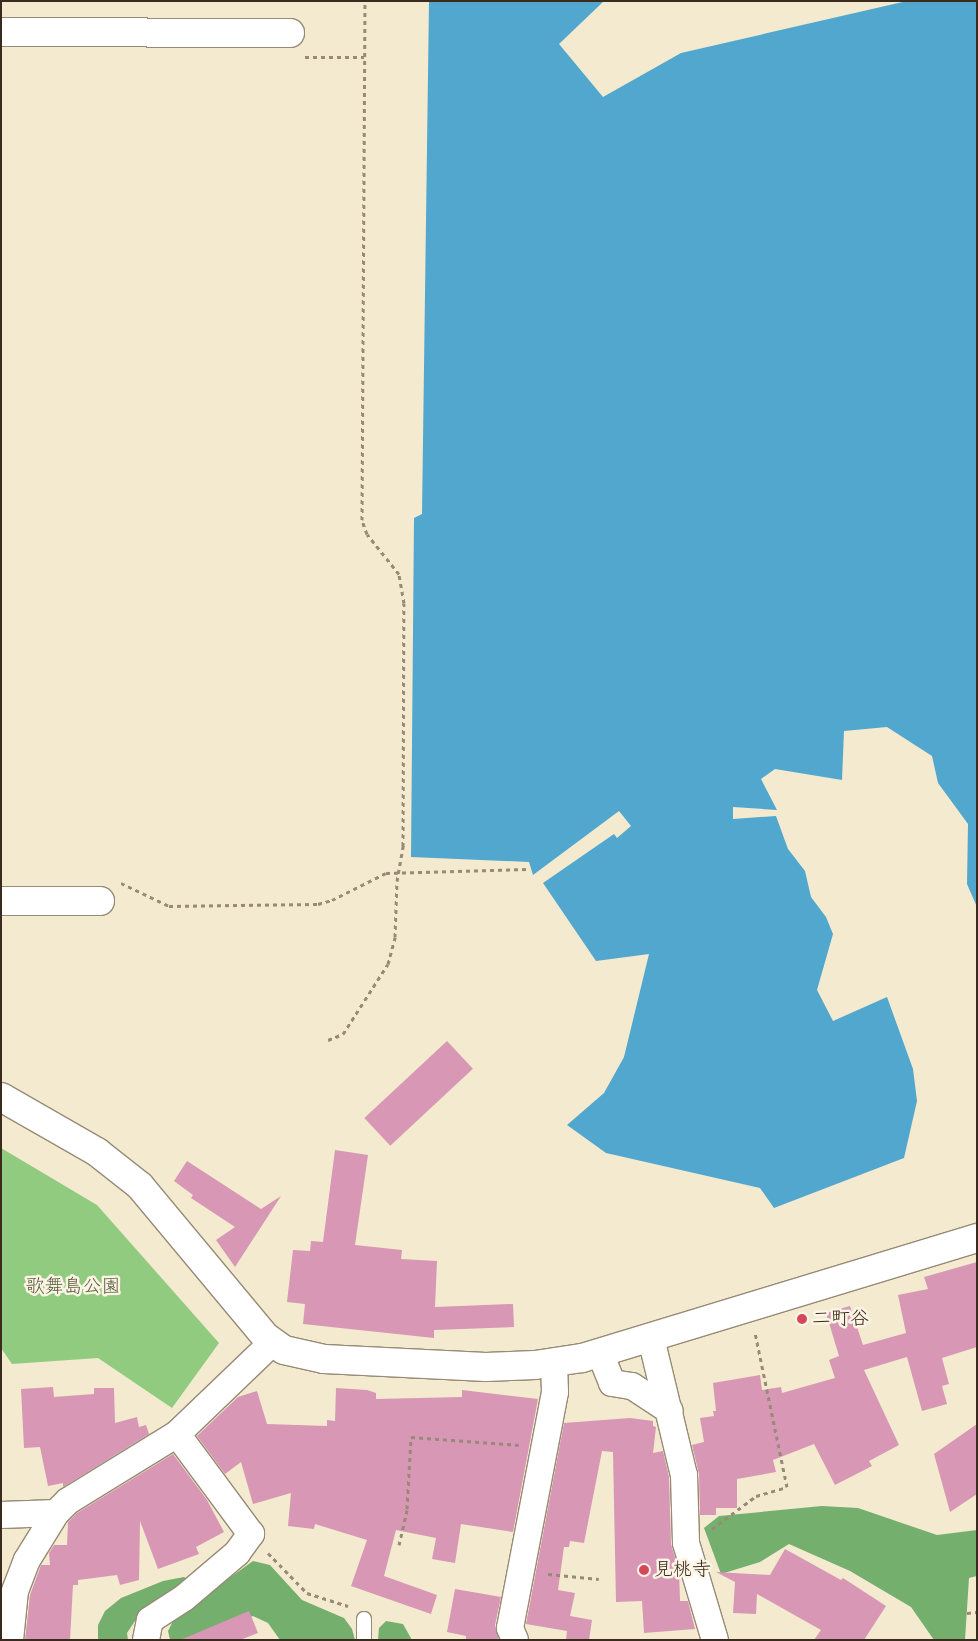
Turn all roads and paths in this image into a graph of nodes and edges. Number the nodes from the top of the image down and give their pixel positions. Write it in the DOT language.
graph roads {
  1 [pos="365,1"];
  2 [pos="1,32"];
  3 [pos="290,34"];
  4 [pos="364,57"];
  5 [pos="528,869"];
  6 [pos="399,871"];
  7 [pos="107,892"];
  8 [pos="1,900"];
  9 [pos="328,1040"];
  10 [pos="1,1097"];
  11 [pos="977,1238"];
  12 [pos="750,1308"];
  13 [pos="651,1338"];
  14 [pos="272,1343"];
  15 [pos="600,1353"];
  16 [pos="554,1363"];
  17 [pos="670,1411"];
  18 [pos="177,1434"];
  19 [pos="544,1449"];
  20 [pos="56,1513"];
  21 [pos="1,1515"];
  22 [pos="251,1534"];
  23 [pos="686,1543"];
  24 [pos="399,1545"];
  25 [pos="520,1571"];
  26 [pos="599,1579"];
  27 [pos="977,1612"];
  28 [pos="967,1613"];
  29 [pos="364,1619"];
  30 [pos="10,1640"];
  31 [pos="146,1640"];
  32 [pos="364,1640"];
  33 [pos="515,1640"];
  34 [pos="716,1640"];
  1 -- 4 [label="path"];
  2 -- 3 [label="street"];
  3 -- 4 [label="path"];
  4 -- 6 [label="path"];
  5 -- 6 [label="path"];
  6 -- 7 [label="path"];
  6 -- 9 [label="path"];
  7 -- 8 [label="street"];
  10 -- 14 [label="street"];
  11 -- 12 [label="street"];
  12 -- 13 [label="street"];
  12 -- 23 [label="path"];
  13 -- 15 [label="street"];
  13 -- 17 [label="street"];
  14 -- 16 [label="street"];
  14 -- 18 [label="street"];
  15 -- 16 [label="street"];
  15 -- 17 [label="street"];
  16 -- 19 [label="street"];
  17 -- 23 [label="street"];
  18 -- 20 [label="street"];
  18 -- 22 [label="street"];
  19 -- 24 [label="path"];
  19 -- 25 [label="street"];
  20 -- 21 [label="street"];
  20 -- 30 [label="street"];
  22 -- 29 [label="path"];
  22 -- 31 [label="street"];
  23 -- 34 [label="street"];
  25 -- 26 [label="path"];
  25 -- 33 [label="street"];
  27 -- 28 [label="path"];
  29 -- 32 [label="lane"];
}
